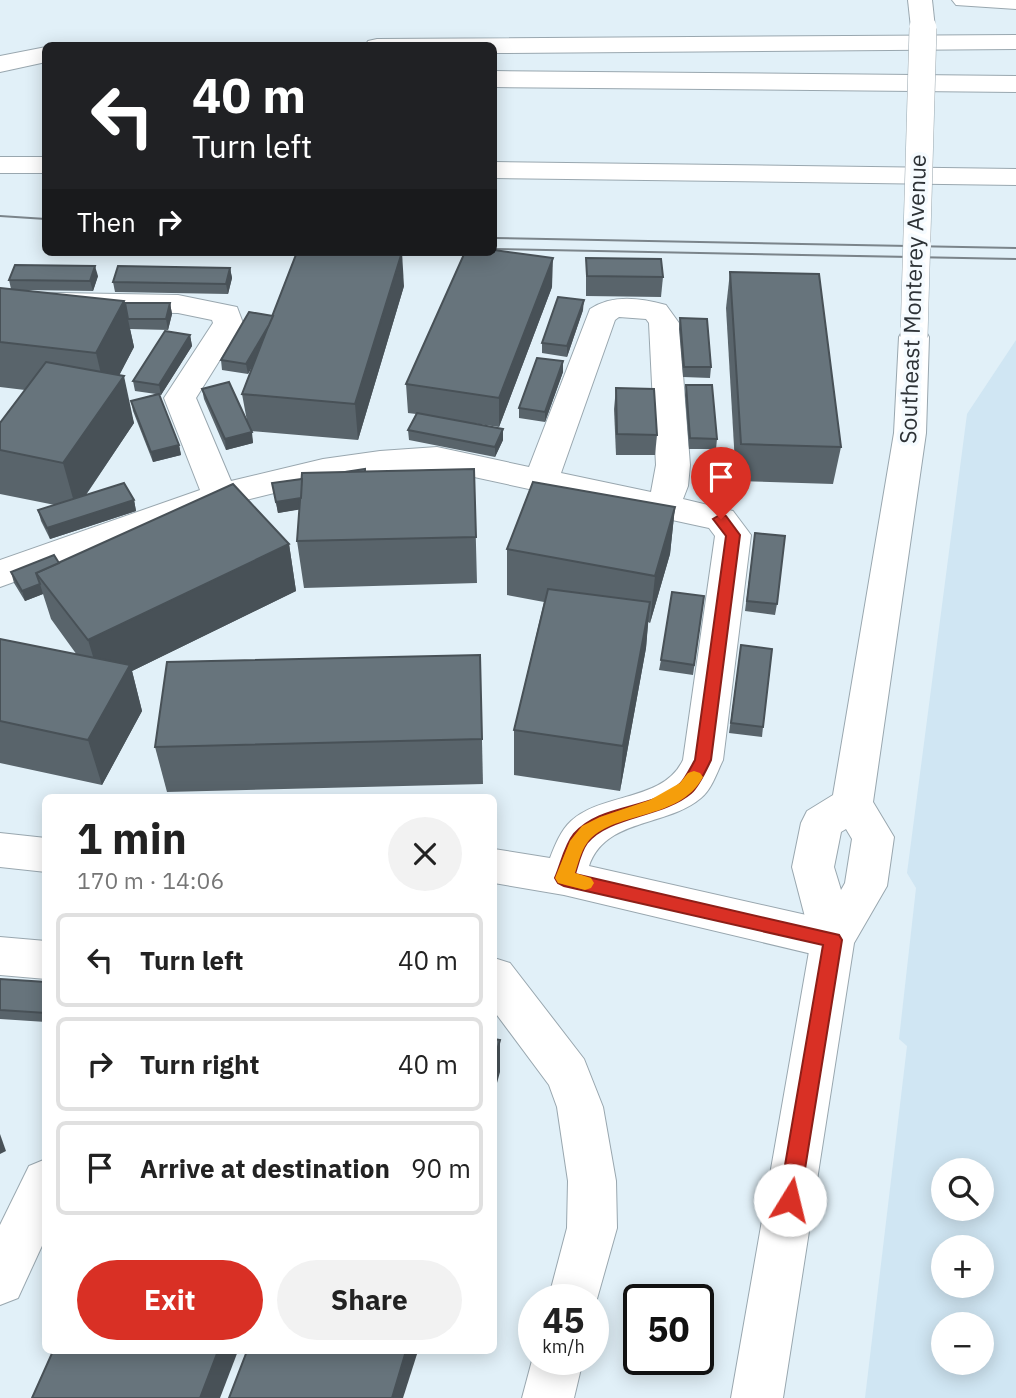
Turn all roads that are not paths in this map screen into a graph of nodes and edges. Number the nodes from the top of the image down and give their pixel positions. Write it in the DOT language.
graph roads {
  1 [pos="964,0"];
  2 [pos="1016,2"];
  3 [pos="922,14"];
  4 [pos="1016,42"];
  5 [pos="497,45"];
  6 [pos="42,55"];
  7 [pos="0,64"];
  8 [pos="0,70"];
  9 [pos="42,71"];
  10 [pos="497,79"];
  11 [pos="1016,84"];
  12 [pos="0,164"];
  13 [pos="42,165"];
  14 [pos="497,170"];
  15 [pos="1016,177"];
  16 [pos="0,300"];
  17 [pos="541,481"];
  18 [pos="219,494"];
  19 [pos="663,507"];
  20 [pos="0,574"];
  21 [pos="852,804"];
  22 [pos="0,850"];
  23 [pos="42,855"];
  24 [pos="497,867"];
  25 [pos="564,878"];
  26 [pos="833,940"];
  27 [pos="0,956"];
  28 [pos="42,960"];
  29 [pos="497,980"];
  30 [pos="42,1191"];
  31 [pos="0,1280"];
  32 [pos="577,1284"];
  33 [pos="553,1375"];
  34 [pos="548,1398"];
  35 [pos="757,1398"];
  1 -- 2 [label="main road"];
  3 -- 21 [label="main road, Southeast Monterey Avenue, bridge"];
  4 -- 5 [label="main road"];
  6 -- 7 [label="main road"];
  8 -- 9 [label="main road"];
  10 -- 11 [label="main road"];
  12 -- 13 [label="main road"];
  14 -- 15 [label="main road"];
  16 -- 18 [label="main road"];
  17 -- 18 [label="main road"];
  17 -- 19 [label="main road"];
  17 -- 19 [label="main road"];
  18 -- 20 [label="main road"];
  19 -- 25 [label="main road"];
  21 -- 26 [label="main road"];
  21 -- 26 [label="main road"];
  22 -- 23 [label="main road"];
  24 -- 25 [label="main road"];
  25 -- 26 [label="main road"];
  26 -- 35 [label="main road"];
  27 -- 28 [label="main road"];
  29 -- 32 [label="main road"];
  30 -- 31 [label="main road"];
  33 -- 34 [label="main road"];
}
